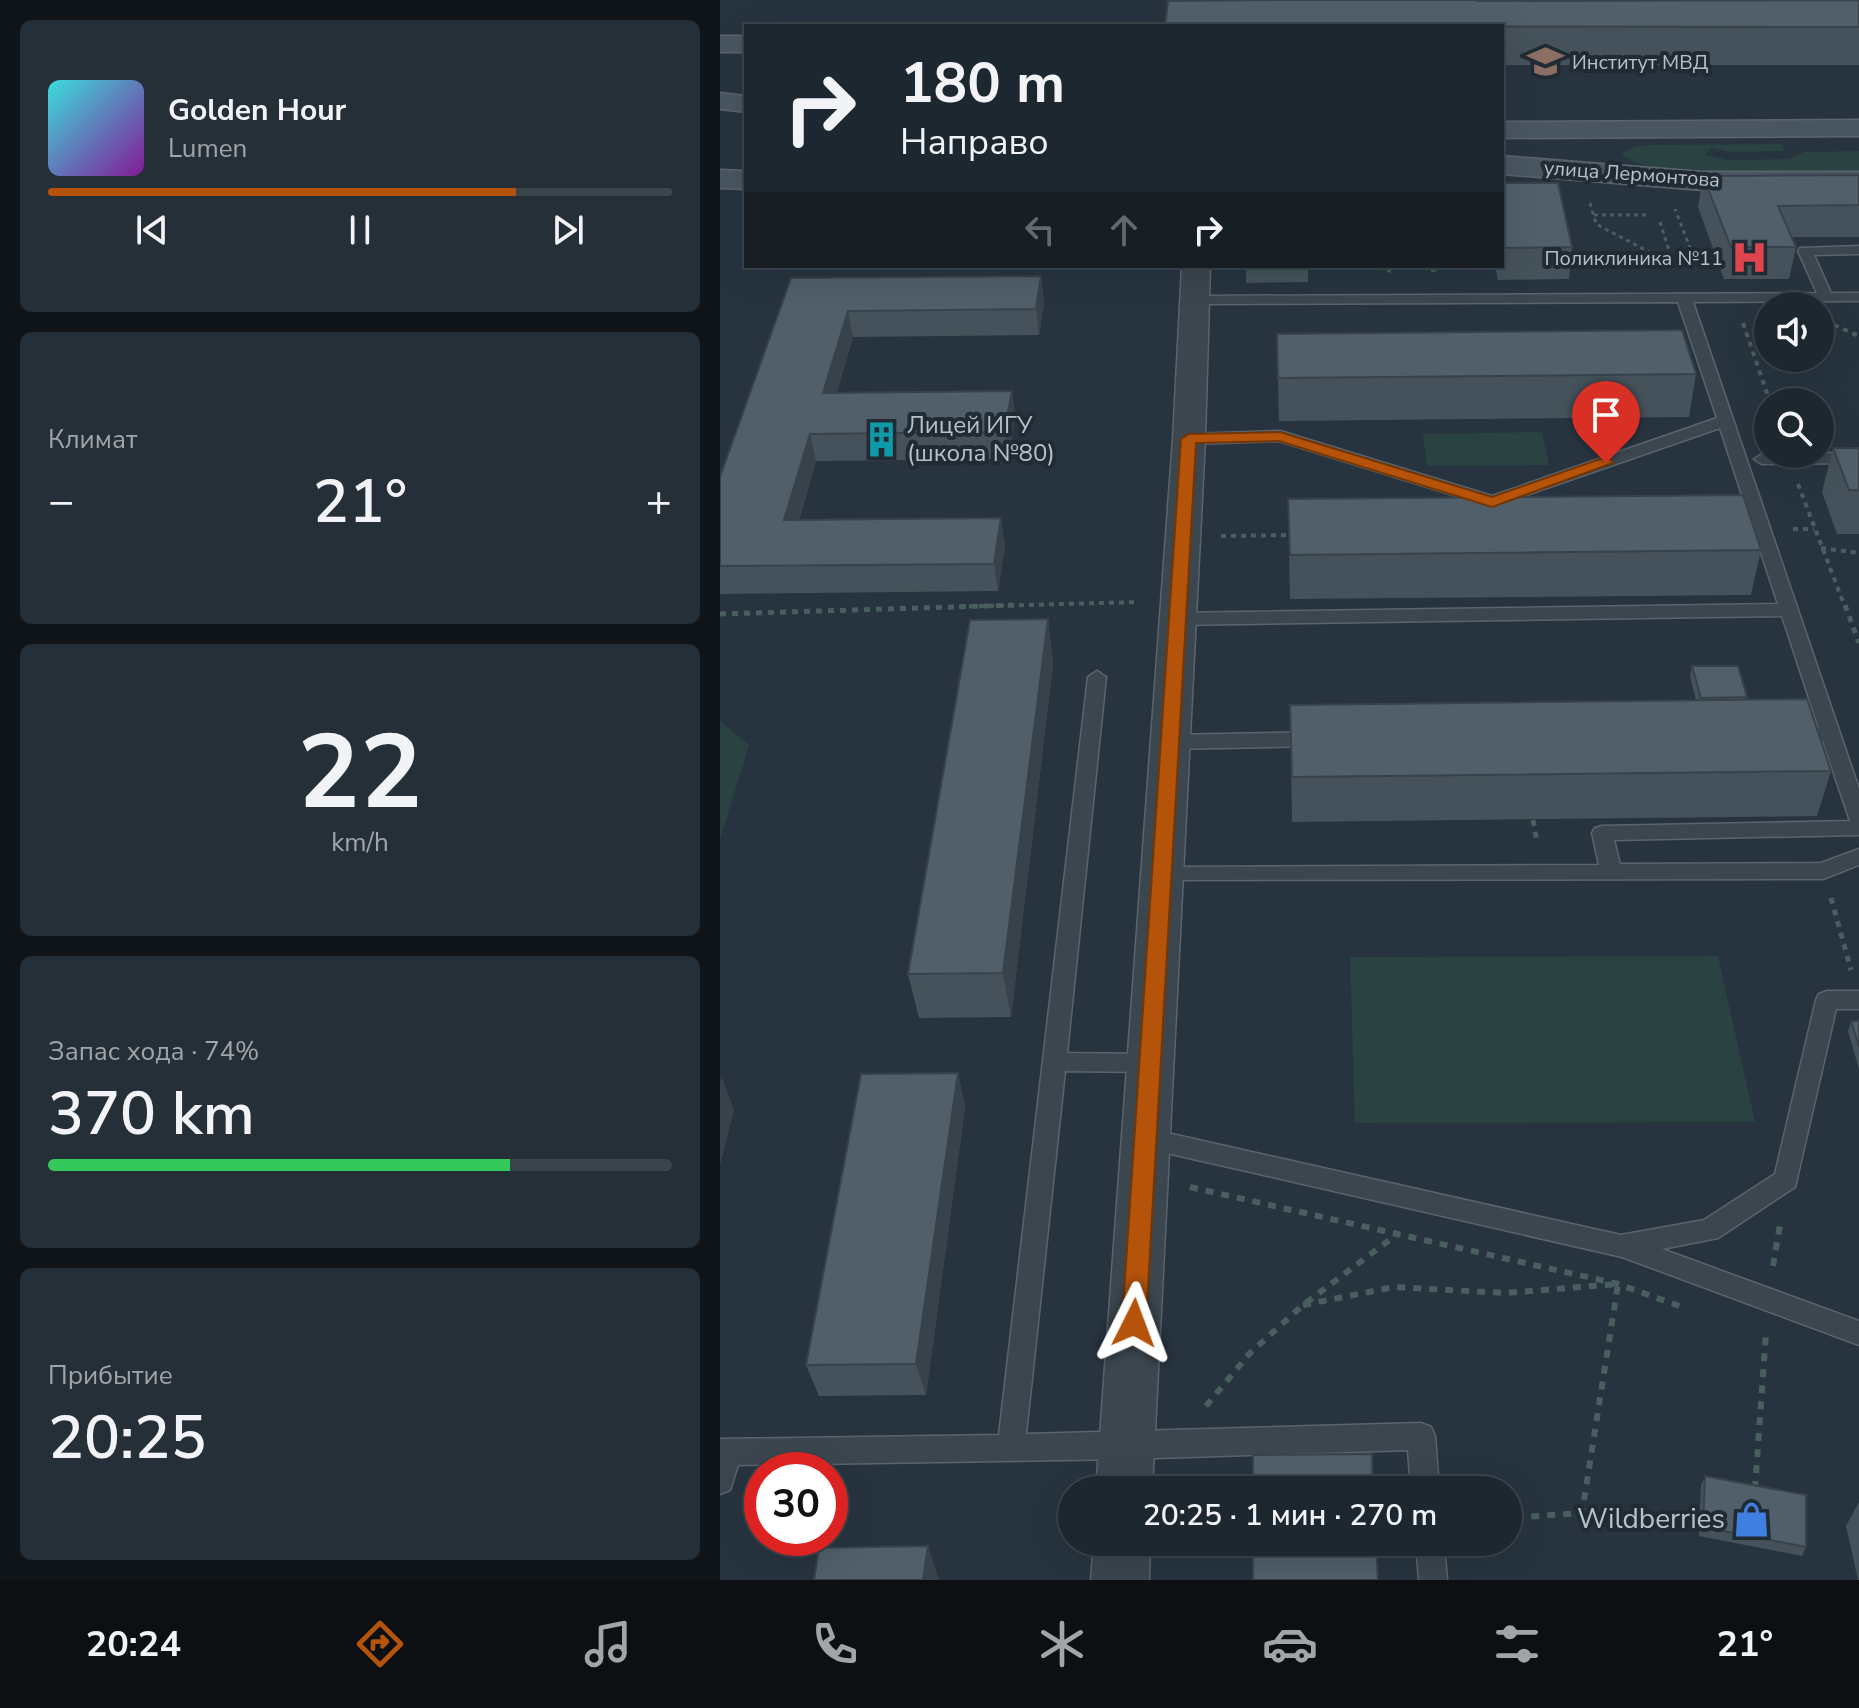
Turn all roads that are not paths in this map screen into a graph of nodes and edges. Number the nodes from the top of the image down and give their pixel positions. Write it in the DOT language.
graph roads {
  1 [pos="720,44"];
  2 [pos="744,44"];
  3 [pos="720,101"];
  4 [pos="744,104"];
  5 [pos="1859,128"];
  6 [pos="1504,130"];
  7 [pos="1504,165"];
  8 [pos="720,179"];
  9 [pos="744,180"];
  10 [pos="1703,181"];
  11 [pos="1859,181"];
  12 [pos="1504,182"];
  13 [pos="1859,250"];
  14 [pos="1195,283"];
  15 [pos="1824,292"];
  16 [pos="1684,297"];
  17 [pos="1754,297"];
  18 [pos="1834,297"];
  19 [pos="1859,297"];
  20 [pos="1726,420"];
  21 [pos="1189,439"];
  22 [pos="1834,458"];
  23 [pos="1859,458"];
  24 [pos="1176,610"];
  25 [pos="1789,610"];
  26 [pos="1097,677"];
  27 [pos="1830,734"];
  28 [pos="1767,735"];
  29 [pos="1340,739"];
  30 [pos="1170,742"];
  31 [pos="1859,819"];
  32 [pos="1859,828"];
  33 [pos="1859,857"];
  34 [pos="1611,872"];
  35 [pos="1160,875"];
  36 [pos="1859,1000"];
  37 [pos="1054,1062"];
  38 [pos="1149,1063"];
  39 [pos="1145,1138"];
  40 [pos="1622,1246"];
  41 [pos="1859,1333"];
  42 [pos="1126,1446"];
  43 [pos="1011,1448"];
  44 [pos="723,1452"];
  45 [pos="1125,1476"];
  46 [pos="1424,1476"];
  47 [pos="720,1480"];
  48 [pos="1121,1556"];
  49 [pos="1431,1556"];
  50 [pos="1120,1580"];
  51 [pos="1433,1580"];
  1 -- 2 [label="main road"];
  3 -- 4 [label="main road"];
  5 -- 6 [label="main road, улица Лермонтова"];
  7 -- 10 [label="main road, улица Лермонтова"];
  8 -- 9 [label="main road"];
  10 -- 11 [label="main road, улица Лермонтова"];
  10 -- 12 [label="main road"];
  13 -- 15 [label="lane"];
  14 -- 16 [label="lane"];
  14 -- 21 [label="street"];
  16 -- 17 [label="lane"];
  16 -- 20 [label="lane"];
  18 -- 19 [label="lane"];
  20 -- 21 [label="lane"];
  20 -- 25 [label="lane"];
  21 -- 24 [label="street"];
  22 -- 23 [label="lane"];
  24 -- 25 [label="lane"];
  24 -- 30 [label="street"];
  25 -- 27 [label="lane"];
  26 -- 37 [label="lane"];
  27 -- 28 [label="lane"];
  27 -- 31 [label="lane"];
  29 -- 30 [label="lane"];
  30 -- 35 [label="street"];
  32 -- 34 [label="lane"];
  33 -- 34 [label="lane"];
  34 -- 35 [label="lane"];
  35 -- 38 [label="street"];
  36 -- 40 [label="lane"];
  37 -- 38 [label="lane"];
  37 -- 43 [label="lane"];
  38 -- 39 [label="street"];
  39 -- 40 [label="lane"];
  39 -- 42 [label="street"];
  40 -- 41 [label="lane"];
  42 -- 43 [label="lane"];
  42 -- 45 [label="street"];
  42 -- 46 [label="lane"];
  43 -- 44 [label="lane"];
  44 -- 47 [label="lane"];
  48 -- 50 [label="street"];
  49 -- 51 [label="lane"];
}
